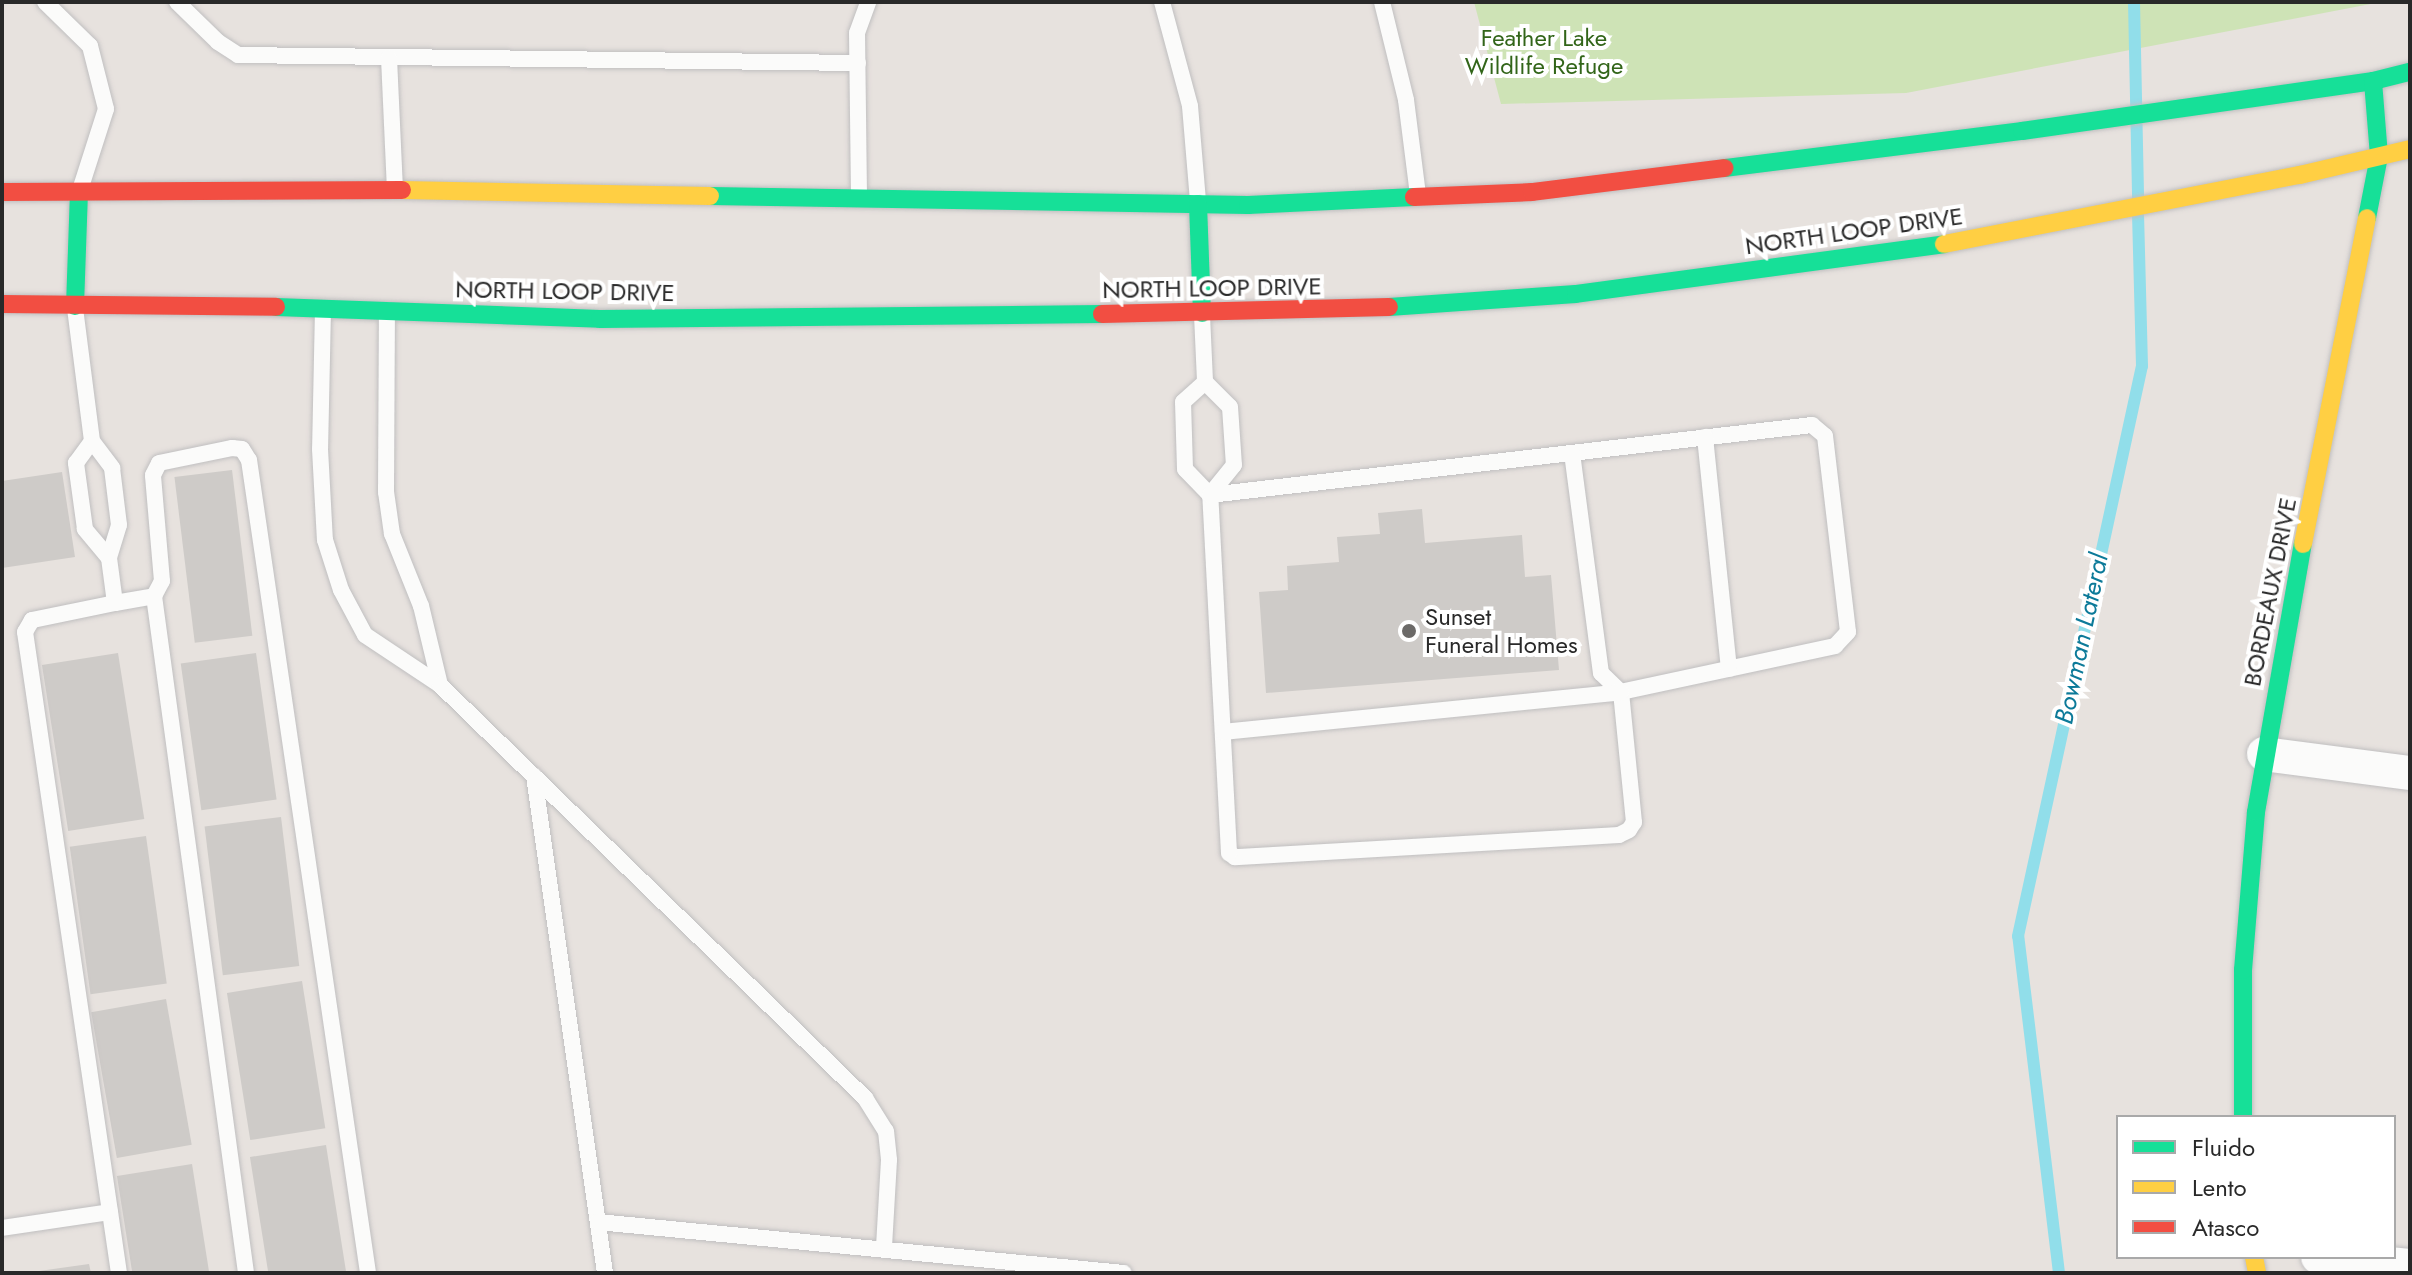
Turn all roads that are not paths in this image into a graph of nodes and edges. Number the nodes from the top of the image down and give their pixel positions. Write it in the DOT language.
graph roads {
  1 [pos="45,2"];
  2 [pos="177,2"];
  3 [pos="868,2"];
  4 [pos="1162,2"];
  5 [pos="1382,2"];
  6 [pos="389,58"];
  7 [pos="858,63"];
  8 [pos="2410,72"];
  9 [pos="2373,81"];
  10 [pos="2410,149"];
  11 [pos="2379,156"];
  12 [pos="395,190"];
  13 [pos="2,192"];
  14 [pos="79,192"];
  15 [pos="1419,197"];
  16 [pos="859,198"];
  17 [pos="1198,204"];
  18 [pos="2,304"];
  19 [pos="75,306"];
  20 [pos="323,307"];
  21 [pos="387,310"];
  22 [pos="1202,313"];
  23 [pos="1205,382"];
  24 [pos="1705,437"];
  25 [pos="92,441"];
  26 [pos="1572,453"];
  27 [pos="1210,495"];
  28 [pos="109,558"];
  29 [pos="154,596"];
  30 [pos="115,603"];
  31 [pos="1729,669"];
  32 [pos="440,685"];
  33 [pos="1621,692"];
  34 [pos="1223,732"];
  35 [pos="2264,754"];
  36 [pos="2410,773"];
  37 [pos="534,776"];
  38 [pos="2243,1115"];
  39 [pos="110,1212"];
  40 [pos="598,1222"];
  41 [pos="2,1228"];
  42 [pos="884,1247"];
  43 [pos="2338,1259"];
  44 [pos="2410,1266"];
  45 [pos="119,1273"];
  46 [pos="246,1273"];
  47 [pos="368,1273"];
  48 [pos="605,1273"];
  49 [pos="1124,1273"];
  1 -- 14 [label="lane"];
  2 -- 6 [label="lane"];
  3 -- 7 [label="lane"];
  4 -- 17 [label="lane"];
  5 -- 15 [label="lane"];
  6 -- 7 [label="lane"];
  6 -- 12 [label="lane"];
  7 -- 16 [label="lane"];
  8 -- 9 [label="main road"];
  9 -- 11 [label="main road, BORDEAUX DRIVE"];
  9 -- 15 [label="main road"];
  10 -- 11 [label="main road, NORTH LOOP DRIVE"];
  11 -- 22 [label="main road, NORTH LOOP DRIVE"];
  11 -- 35 [label="main road, BORDEAUX DRIVE"];
  12 -- 14 [label="main road"];
  12 -- 16 [label="main road"];
  13 -- 14 [label="main road"];
  14 -- 19 [label="main road"];
  15 -- 17 [label="main road"];
  16 -- 17 [label="main road"];
  17 -- 22 [label="main road"];
  18 -- 19 [label="main road, NORTH LOOP DRIVE"];
  19 -- 20 [label="main road, NORTH LOOP DRIVE"];
  19 -- 25 [label="lane"];
  20 -- 21 [label="main road, NORTH LOOP DRIVE"];
  20 -- 32 [label="lane"];
  21 -- 22 [label="main road, NORTH LOOP DRIVE"];
  21 -- 32 [label="lane"];
  22 -- 23 [label="lane"];
  23 -- 27 [label="lane"];
  23 -- 27 [label="lane"];
  24 -- 26 [label="lane"];
  24 -- 31 [label="lane"];
  24 -- 31 [label="lane"];
  25 -- 28 [label="lane"];
  25 -- 28 [label="lane"];
  26 -- 27 [label="lane"];
  26 -- 33 [label="lane"];
  27 -- 34 [label="lane"];
  28 -- 30 [label="lane"];
  29 -- 30 [label="lane"];
  29 -- 46 [label="lane"];
  29 -- 47 [label="lane"];
  30 -- 39 [label="lane"];
  31 -- 33 [label="lane"];
  32 -- 37 [label="lane"];
  33 -- 34 [label="lane"];
  33 -- 34 [label="lane"];
  35 -- 36 [label="street"];
  35 -- 38 [label="main road, BORDEAUX DRIVE"];
  37 -- 40 [label="lane"];
  37 -- 42 [label="lane"];
  39 -- 41 [label="lane"];
  39 -- 45 [label="lane"];
  40 -- 42 [label="lane"];
  40 -- 48 [label="lane"];
  42 -- 49 [label="lane"];
  43 -- 44 [label="street"];
}
